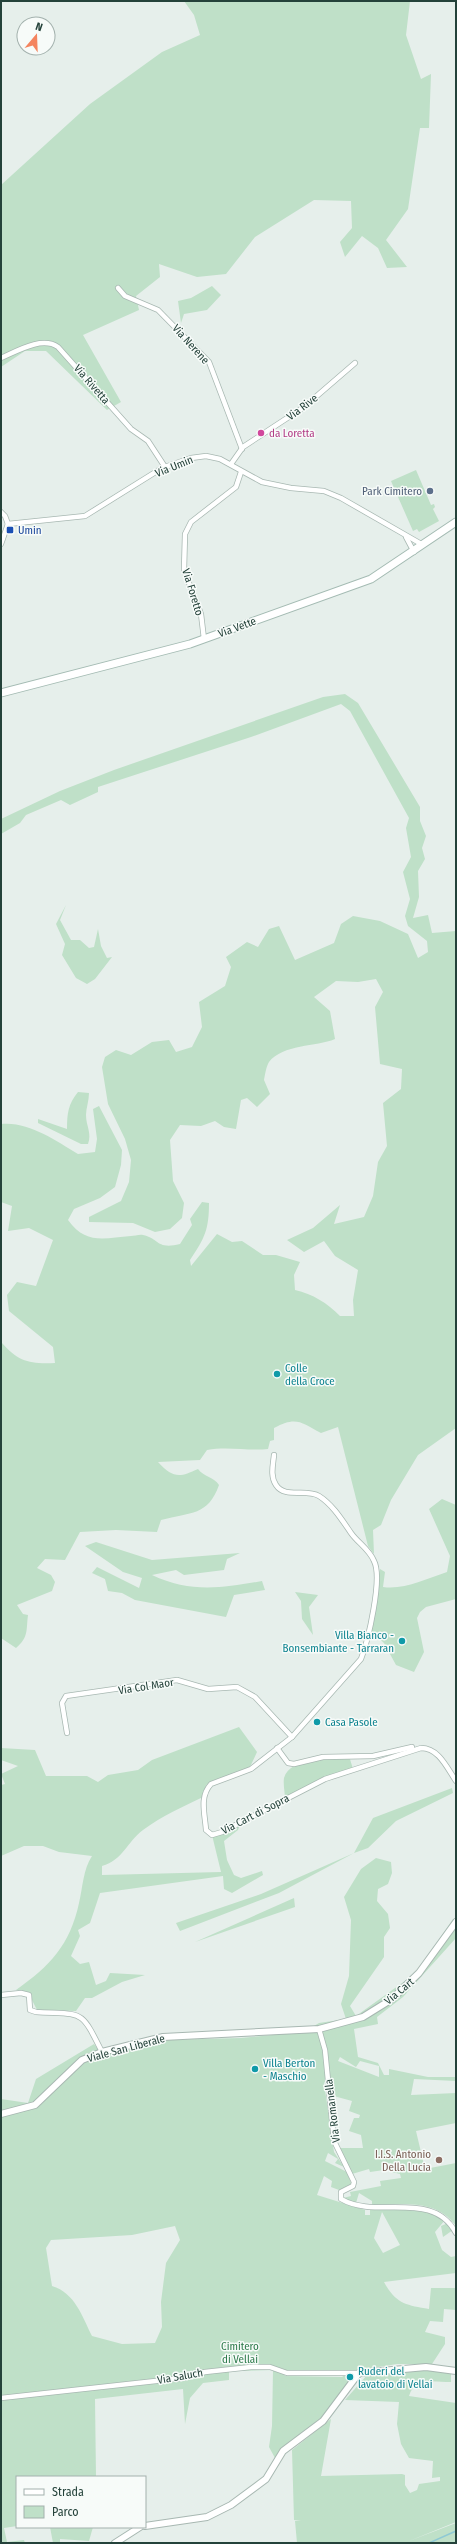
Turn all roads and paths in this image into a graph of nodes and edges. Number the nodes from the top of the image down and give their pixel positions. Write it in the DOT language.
graph roads {
  1 [pos="118,288"];
  2 [pos="1,358"];
  3 [pos="355,363"];
  4 [pos="242,449"];
  5 [pos="230,464"];
  6 [pos="165,467"];
  7 [pos="241,472"];
  8 [pos="1,512"];
  9 [pos="456,522"];
  10 [pos="5,525"];
  11 [pos="406,537"];
  12 [pos="1,544"];
  13 [pos="424,545"];
  14 [pos="414,552"];
  15 [pos="204,639"];
  16 [pos="1,693"];
  17 [pos="274,1455"];
  18 [pos="67,1733"];
  19 [pos="292,1737"];
  20 [pos="277,1748"];
  21 [pos="429,1748"];
  22 [pos="456,1781"];
  23 [pos="456,1922"];
  24 [pos="1,1995"];
  25 [pos="319,2029"];
  26 [pos="102,2052"];
  27 [pos="1,2114"];
  28 [pos="456,2233"];
  29 [pos="456,2371"];
  30 [pos="359,2373"];
  31 [pos="1,2398"];
  32 [pos="146,2526"];
  33 [pos="138,2528"];
  34 [pos="116,2543"];
  1 -- 4 [label="street, Via Nerene"];
  2 -- 6 [label="street, Via Rivetta"];
  3 -- 4 [label="street, Via Rive"];
  4 -- 5 [label="street, Via Rive"];
  5 -- 6 [label="street, Via Umin"];
  5 -- 7 [label="street, Via Umin"];
  6 -- 10 [label="street, Via Umin"];
  7 -- 11 [label="street, Via Umin"];
  7 -- 15 [label="street, Via Foretto"];
  8 -- 10 [label="street"];
  9 -- 13 [label="main road, Via Vette"];
  10 -- 12 [label="street"];
  11 -- 13 [label="street, Via Umin"];
  11 -- 14 [label="street"];
  13 -- 14 [label="main road, Via Vette"];
  14 -- 15 [label="main road, Via Vette"];
  15 -- 16 [label="main road, Via Vette"];
  17 -- 19 [label="street, Via Cart di Sopra"];
  18 -- 19 [label="street, Via Col Maor"];
  19 -- 20 [label="street, Via Cart di Sopra"];
  20 -- 21 [label="street"];
  20 -- 21 [label="street, Via Cart di Sopra"];
  21 -- 22 [label="street"];
  23 -- 25 [label="street, Via Cart"];
  24 -- 26 [label="street"];
  25 -- 26 [label="street, Viale San Liberale"];
  25 -- 28 [label="street, Via Romanella"];
  26 -- 27 [label="street, Viale San Liberale"];
  29 -- 30 [label="street"];
  30 -- 31 [label="street, Via Saluch"];
  30 -- 32 [label="street"];
  33 -- 34 [label="street"];
}
